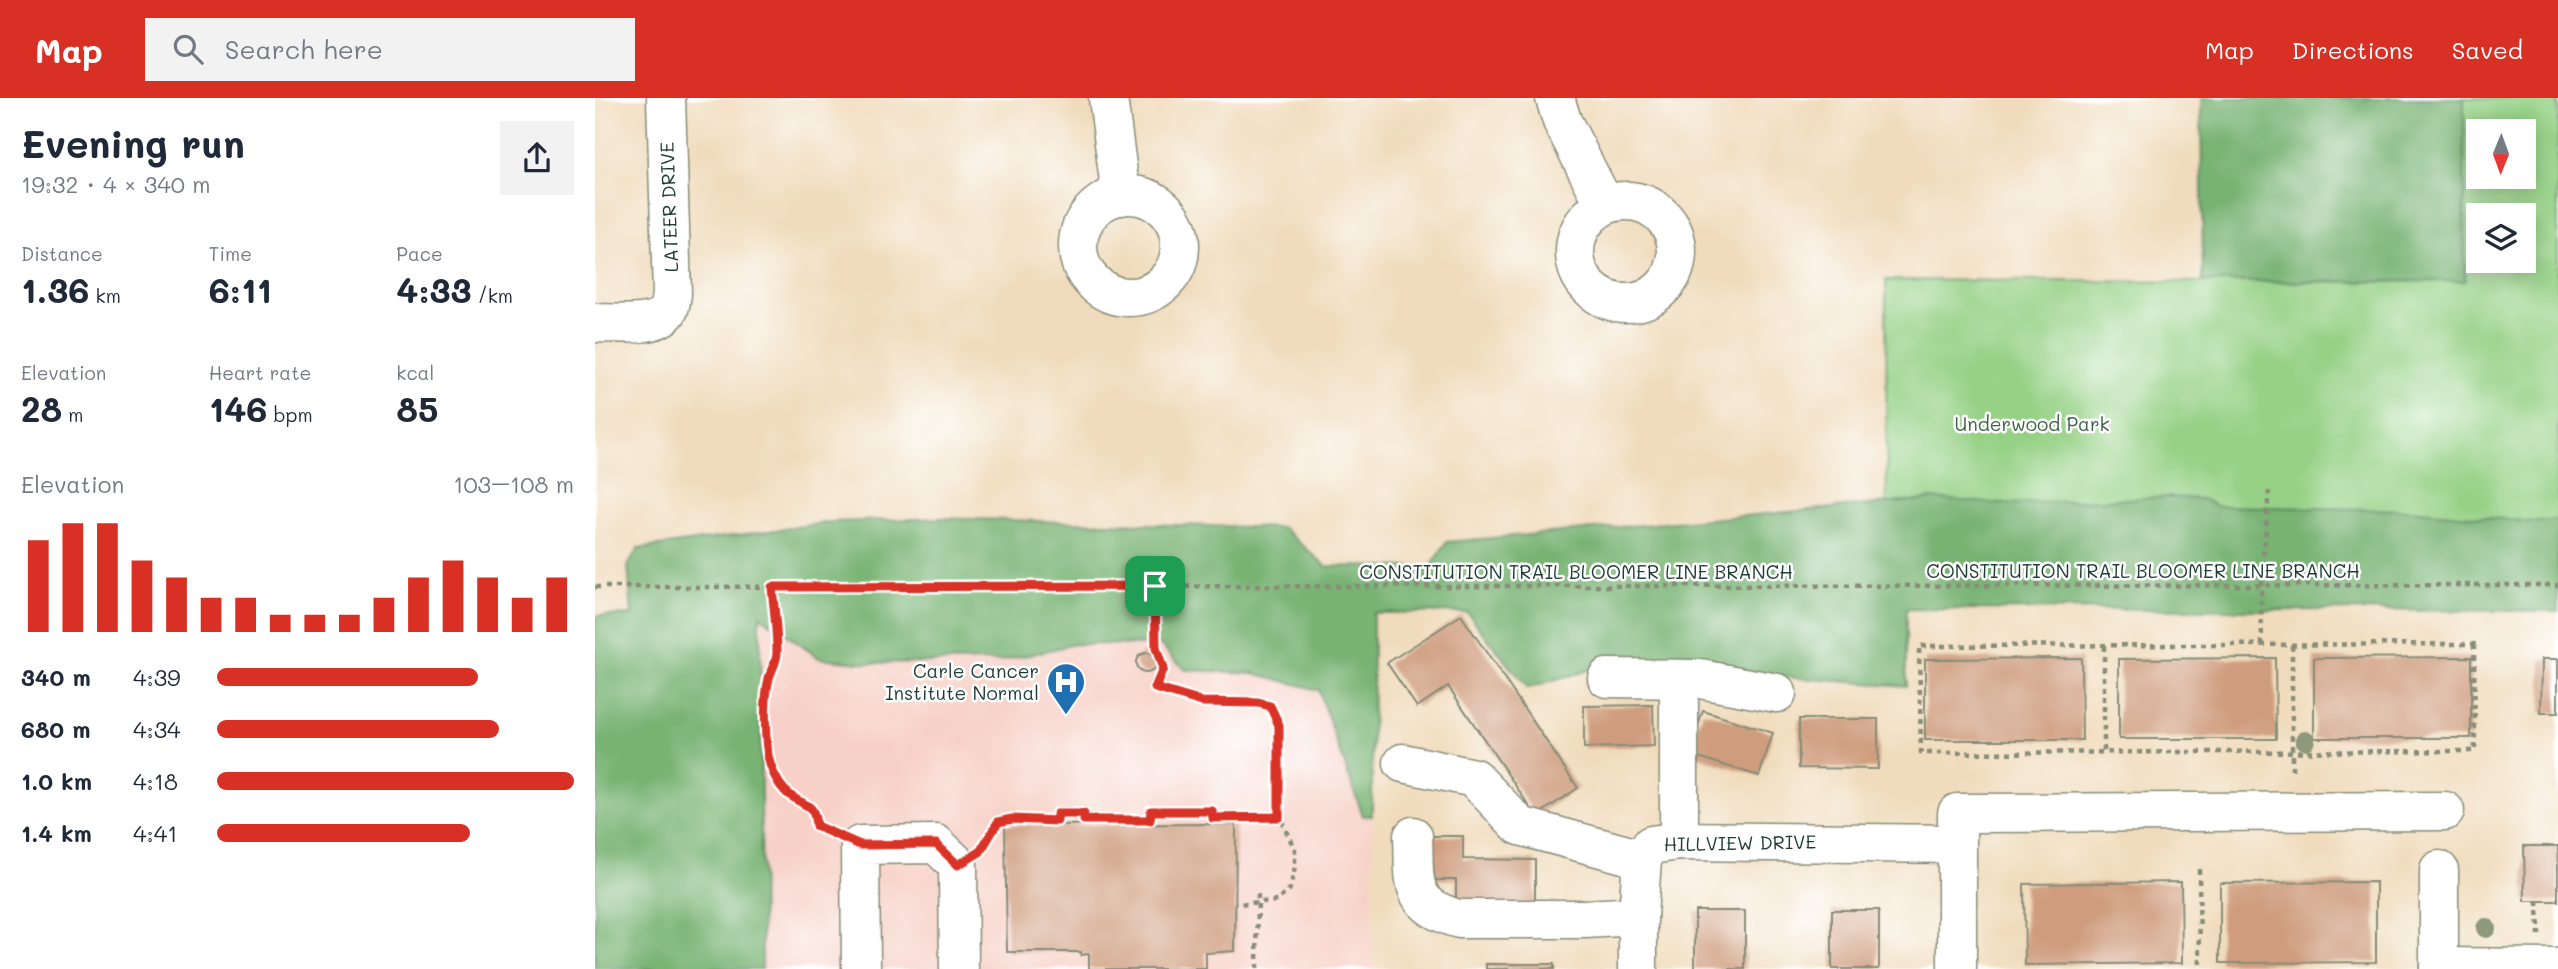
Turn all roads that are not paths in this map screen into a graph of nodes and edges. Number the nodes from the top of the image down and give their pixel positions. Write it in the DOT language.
graph roads {
  1 [pos="666,98"];
  2 [pos="1108,98"];
  3 [pos="1555,98"];
  4 [pos="1121,196"];
  5 [pos="1605,205"];
  6 [pos="595,323"];
  7 [pos="1607,678"];
  8 [pos="1679,679"];
  9 [pos="1777,693"];
  10 [pos="1403,763"];
  11 [pos="2445,811"];
  12 [pos="1413,836"];
  13 [pos="1679,841"];
  14 [pos="1956,844"];
  15 [pos="1642,859"];
  16 [pos="2439,870"];
  17 [pos="1638,916"];
  18 [pos="2549,952"];
  19 [pos="2439,968"];
  20 [pos="861,969"];
  21 [pos="959,969"];
  22 [pos="1638,969"];
  23 [pos="1957,969"];
  1 -- 6 [label="street, LATEER DRIVE"];
  2 -- 4 [label="street"];
  3 -- 5 [label="street"];
  7 -- 8 [label="street"];
  8 -- 9 [label="street"];
  8 -- 13 [label="street"];
  10 -- 15 [label="street"];
  11 -- 14 [label="street"];
  12 -- 17 [label="street"];
  13 -- 14 [label="street, HILLVIEW DRIVE"];
  13 -- 15 [label="street, HILLVIEW DRIVE"];
  14 -- 23 [label="street"];
  15 -- 17 [label="street, HILLVIEW DRIVE"];
  16 -- 19 [label="street"];
  17 -- 22 [label="street, HILLVIEW DRIVE"];
  18 -- 19 [label="street"];
  20 -- 21 [label="street"];
}
